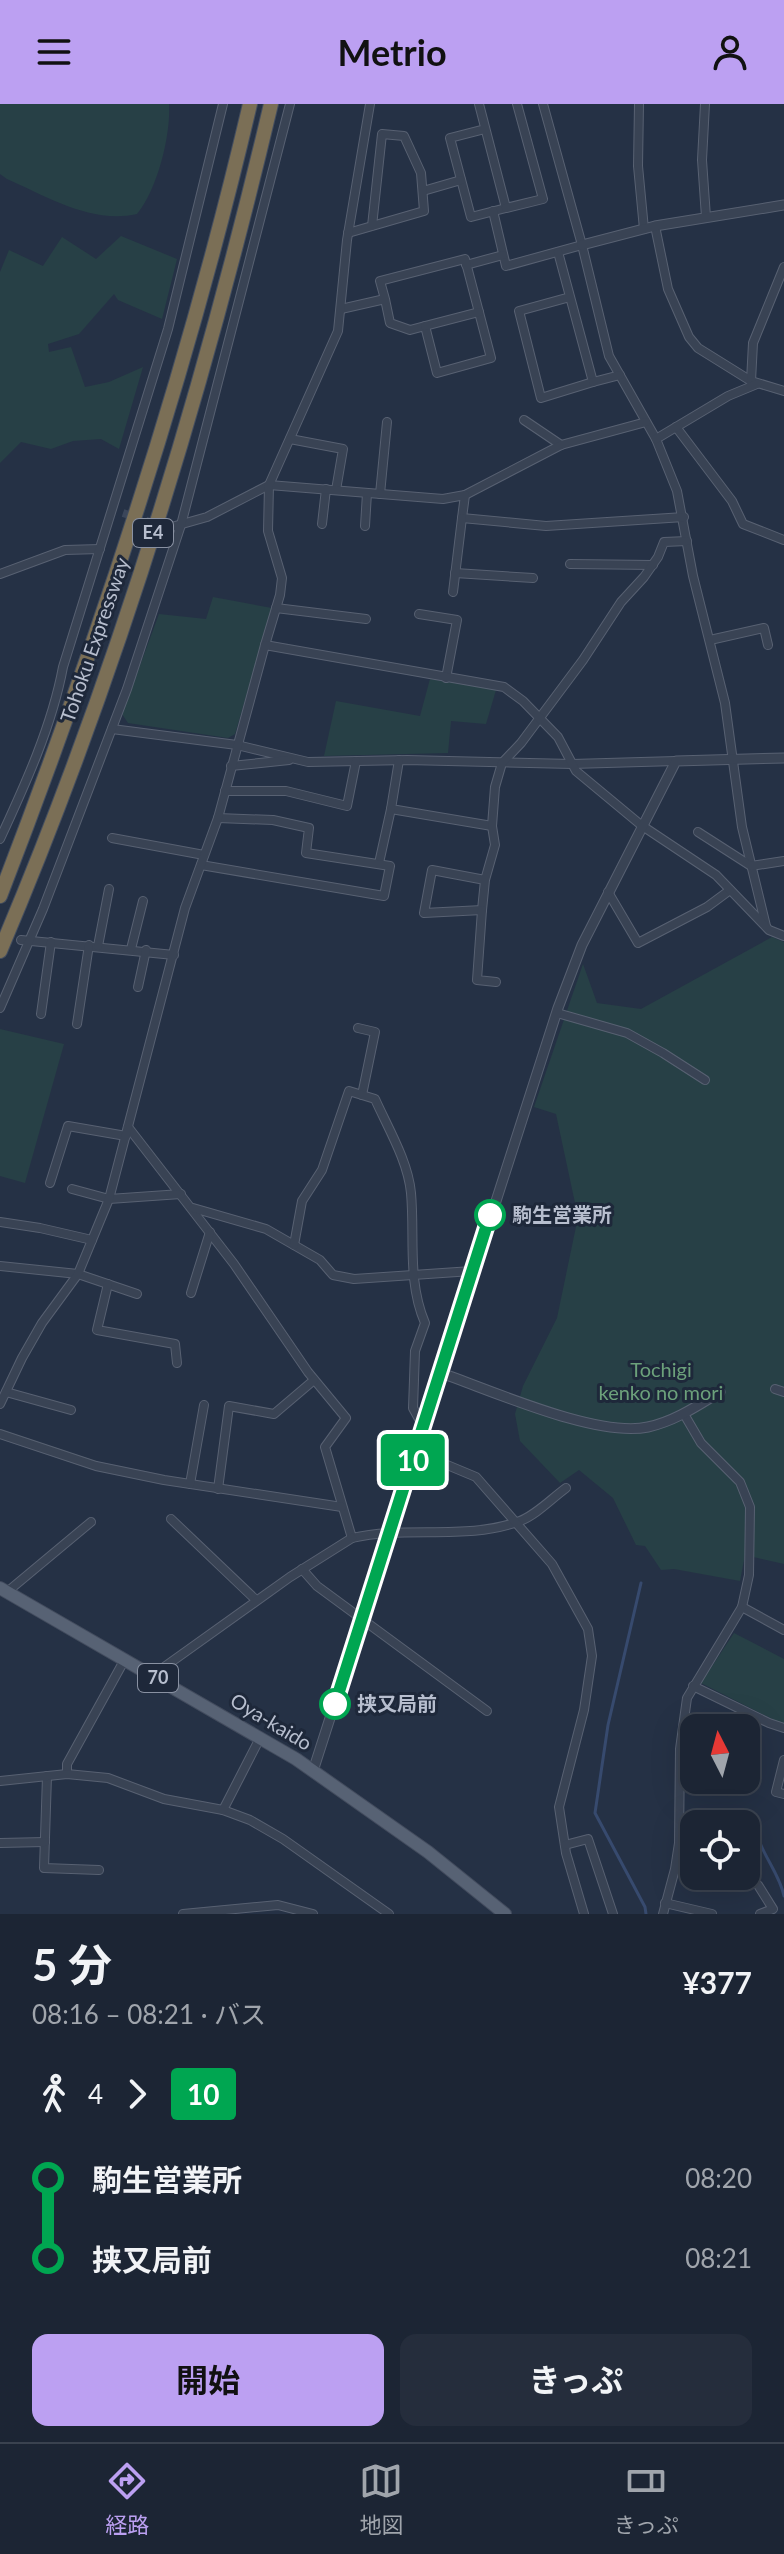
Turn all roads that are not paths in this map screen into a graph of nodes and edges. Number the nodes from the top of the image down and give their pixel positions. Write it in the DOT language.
graph roads {
  1 [pos="223,104"];
  2 [pos="250,104"];
  3 [pos="271,104"];
  4 [pos="290,104"];
  5 [pos="370,104"];
  6 [pos="479,104"];
  7 [pos="517,104"];
  8 [pos="543,104"];
  9 [pos="639,104"];
  10 [pos="705,104"];
  11 [pos="485,129"];
  12 [pos="461,180"];
  13 [pos="423,191"];
  14 [pos="784,205"];
  15 [pos="506,208"];
  16 [pos="493,211"];
  17 [pos="706,217"];
  18 [pos="372,226"];
  19 [pos="655,226"];
  20 [pos="644,229"];
  21 [pos="348,233"];
  22 [pos="582,245"];
  23 [pos="558,252"];
  24 [pos="503,255"];
  25 [pos="466,265"];
  26 [pos="784,268"];
  27 [pos="570,297"];
  28 [pos="385,299"];
  29 [pos="341,309"];
  30 [pos="479,312"];
  31 [pos="425,326"];
  32 [pos="620,375"];
  33 [pos="593,382"];
  34 [pos="754,382"];
  35 [pos="784,391"];
  36 [pos="524,420"];
  37 [pos="387,422"];
  38 [pos="646,422"];
  39 [pos="676,427"];
  40 [pos="290,439"];
  41 [pos="656,439"];
  42 [pos="561,445"];
  43 [pos="269,485"];
  44 [pos="326,489"];
  45 [pos="336,490"];
  46 [pos="367,493"];
  47 [pos="380,494"];
  48 [pos="465,495"];
  49 [pos="113,510"];
  50 [pos="123,513"];
  51 [pos="684,517"];
  52 [pos="462,518"];
  53 [pos="322,524"];
  54 [pos="181,525"];
  55 [pos="365,526"];
  56 [pos="168,528"];
  57 [pos="784,540"];
  58 [pos="687,541"];
  59 [pos="100,549"];
  60 [pos="570,564"];
  61 [pos="653,565"];
  62 [pos="455,573"];
  63 [pos="0,574"];
  64 [pos="533,578"];
  65 [pos="453,592"];
  66 [pos="276,608"];
  67 [pos="419,614"];
  68 [pos="366,619"];
  69 [pos="710,640"];
  70 [pos="265,645"];
  71 [pos="768,645"];
  72 [pos="446,678"];
  73 [pos="540,718"];
  74 [pos="112,729"];
  75 [pos="237,745"];
  76 [pos="784,758"];
  77 [pos="734,759"];
  78 [pos="298,760"];
  79 [pos="399,760"];
  80 [pos="356,761"];
  81 [pos="676,761"];
  82 [pos="502,763"];
  83 [pos="572,764"];
  84 [pos="231,766"];
  85 [pos="225,791"];
  86 [pos="391,809"];
  87 [pos="218,818"];
  88 [pos="641,825"];
  89 [pos="492,826"];
  90 [pos="698,832"];
  91 [pos="112,838"];
  92 [pos="0,839"];
  93 [pos="203,860"];
  94 [pos="784,861"];
  95 [pos="379,863"];
  96 [pos="751,866"];
  97 [pos="485,880"];
  98 [pos="109,889"];
  99 [pos="730,890"];
  100 [pos="608,892"];
  101 [pos="0,896"];
  102 [pos="143,901"];
  103 [pos="482,910"];
  104 [pos="766,927"];
  105 [pos="784,936"];
  106 [pos="25,940"];
  107 [pos="51,942"];
  108 [pos="94,946"];
  109 [pos="131,949"];
  110 [pos="146,950"];
  111 [pos="0,951"];
  112 [pos="174,955"];
  113 [pos="496,982"];
  114 [pos="138,987"];
  115 [pos="0,1008"];
  116 [pos="557,1013"];
  117 [pos="41,1014"];
  118 [pos="77,1024"];
  119 [pos="358,1028"];
  120 [pos="705,1080"];
  121 [pos="362,1095"];
  122 [pos="127,1132"];
  123 [pos="50,1183"];
  124 [pos="72,1189"];
  125 [pos="181,1194"];
  126 [pos="109,1199"];
  127 [pos="192,1207"];
  128 [pos="0,1222"];
  129 [pos="210,1232"];
  130 [pos="92,1240"];
  131 [pos="294,1245"];
  132 [pos="0,1266"];
  133 [pos="472,1271"];
  134 [pos="78,1274"];
  135 [pos="413,1274"];
  136 [pos="108,1284"];
  137 [pos="191,1293"];
  138 [pos="137,1294"];
  139 [pos="177,1363"];
  140 [pos="441,1373"];
  141 [pos="314,1380"];
  142 [pos="6,1392"];
  143 [pos="720,1392"];
  144 [pos="0,1404"];
  145 [pos="204,1405"];
  146 [pos="71,1410"];
  147 [pos="684,1414"];
  148 [pos="424,1428"];
  149 [pos="0,1434"];
  150 [pos="416,1452"];
  151 [pos="190,1484"];
  152 [pos="566,1488"];
  153 [pos="218,1489"];
  154 [pos="342,1507"];
  155 [pos="171,1519"];
  156 [pos="91,1522"];
  157 [pos="515,1522"];
  158 [pos="391,1533"];
  159 [pos="352,1538"];
  160 [pos="302,1569"];
  161 [pos="4,1590"];
  162 [pos="256,1600"];
  163 [pos="742,1607"];
  164 [pos="363,1619"];
  165 [pos="784,1630"];
  166 [pos="125,1659"];
  167 [pos="153,1675"];
  168 [pos="693,1686"];
  169 [pos="487,1711"];
  170 [pos="784,1728"];
  171 [pos="260,1738"];
  172 [pos="784,1760"];
  173 [pos="313,1771"];
  174 [pos="67,1774"];
  175 [pos="47,1776"];
  176 [pos="0,1781"];
  177 [pos="784,1794"];
  178 [pos="223,1810"];
  179 [pos="45,1842"];
  180 [pos="0,1843"];
  181 [pos="565,1845"];
  182 [pos="99,1870"];
  183 [pos="760,1888"];
  184 [pos="665,1903"];
  185 [pos="259,1910"];
  186 [pos="183,1914"];
  187 [pos="313,1914"];
  188 [pos="389,1914"];
  189 [pos="505,1914"];
  190 [pos="584,1914"];
  191 [pos="613,1914"];
  192 [pos="663,1914"];
  193 [pos="712,1914"];
  194 [pos="760,1914"];
  1 -- 49 [label="street"];
  2 -- 101 [label="highway, Tohoku Expressway / E4"];
  3 -- 111 [label="highway, Tohoku Expressway / E4"];
  4 -- 54 [label="street"];
  5 -- 21 [label="street"];
  6 -- 11 [label="street"];
  7 -- 15 [label="street"];
  8 -- 22 [label="street"];
  9 -- 20 [label="street"];
  10 -- 17 [label="street"];
  11 -- 12 [label="street"];
  11 -- 15 [label="street"];
  12 -- 13 [label="street"];
  12 -- 16 [label="street"];
  13 -- 18 [label="street"];
  13 -- 18 [label="street"];
  14 -- 17 [label="street"];
  15 -- 16 [label="street"];
  16 -- 24 [label="street"];
  17 -- 19 [label="street"];
  18 -- 21 [label="street"];
  19 -- 20 [label="street"];
  19 -- 34 [label="street"];
  20 -- 22 [label="street"];
  21 -- 29 [label="street"];
  22 -- 23 [label="street"];
  22 -- 32 [label="street"];
  23 -- 24 [label="street"];
  23 -- 27 [label="street"];
  24 -- 25 [label="street"];
  25 -- 28 [label="street"];
  25 -- 30 [label="street"];
  26 -- 34 [label="street"];
  27 -- 33 [label="street"];
  27 -- 33 [label="street"];
  28 -- 29 [label="street"];
  28 -- 31 [label="street"];
  29 -- 40 [label="street"];
  30 -- 31 [label="street"];
  30 -- 31 [label="street"];
  32 -- 33 [label="street"];
  32 -- 38 [label="street"];
  34 -- 35 [label="street"];
  34 -- 39 [label="street"];
  36 -- 42 [label="street"];
  37 -- 47 [label="street"];
  38 -- 41 [label="street"];
  38 -- 42 [label="street"];
  39 -- 41 [label="street"];
  39 -- 57 [label="street"];
  40 -- 43 [label="street"];
  40 -- 45 [label="street"];
  41 -- 51 [label="street"];
  42 -- 48 [label="street"];
  43 -- 44 [label="street"];
  43 -- 54 [label="street"];
  43 -- 66 [label="street"];
  44 -- 45 [label="street"];
  44 -- 53 [label="street"];
  45 -- 46 [label="street"];
  46 -- 47 [label="street"];
  46 -- 55 [label="street"];
  47 -- 48 [label="street"];
  48 -- 52 [label="street"];
  49 -- 50 [label="street"];
  49 -- 59 [label="street"];
  51 -- 52 [label="street"];
  51 -- 58 [label="street"];
  52 -- 62 [label="street"];
  54 -- 56 [label="street"];
  54 -- 74 [label="street"];
  58 -- 61 [label="street"];
  58 -- 69 [label="street"];
  59 -- 63 [label="street"];
  59 -- 92 [label="street"];
  60 -- 61 [label="street"];
  61 -- 73 [label="street"];
  62 -- 64 [label="street"];
  62 -- 65 [label="street"];
  66 -- 68 [label="street"];
  66 -- 70 [label="street"];
  67 -- 72 [label="street"];
  69 -- 71 [label="street"];
  69 -- 77 [label="street"];
  70 -- 72 [label="street"];
  70 -- 75 [label="street"];
  72 -- 73 [label="street"];
  73 -- 82 [label="street"];
  73 -- 83 [label="street"];
  74 -- 75 [label="street"];
  74 -- 106 [label="street"];
  75 -- 78 [label="street"];
  75 -- 84 [label="street"];
  76 -- 77 [label="street"];
  77 -- 81 [label="street"];
  77 -- 96 [label="street"];
  78 -- 80 [label="street"];
  78 -- 84 [label="street"];
  79 -- 80 [label="street"];
  79 -- 82 [label="street"];
  79 -- 86 [label="street"];
  80 -- 85 [label="street"];
  81 -- 83 [label="street"];
  81 -- 88 [label="street"];
  82 -- 83 [label="street"];
  82 -- 89 [label="street"];
  83 -- 88 [label="street"];
  84 -- 85 [label="street"];
  85 -- 87 [label="street"];
  86 -- 89 [label="street"];
  86 -- 95 [label="street"];
  87 -- 93 [label="street"];
  87 -- 95 [label="street"];
  88 -- 99 [label="street"];
  88 -- 100 [label="street"];
  89 -- 97 [label="street"];
  90 -- 96 [label="street"];
  91 -- 93 [label="street"];
  93 -- 95 [label="street"];
  93 -- 112 [label="street"];
  94 -- 96 [label="street"];
  96 -- 104 [label="street"];
  97 -- 103 [label="street"];
  97 -- 103 [label="street"];
  98 -- 108 [label="street"];
  99 -- 100 [label="street"];
  99 -- 104 [label="street"];
  100 -- 116 [label="street"];
  102 -- 109 [label="street"];
  103 -- 113 [label="street"];
  104 -- 105 [label="street"];
  106 -- 107 [label="street"];
  106 -- 115 [label="street"];
  107 -- 108 [label="street"];
  107 -- 117 [label="street"];
  108 -- 109 [label="street"];
  108 -- 118 [label="street"];
  109 -- 110 [label="street"];
  110 -- 112 [label="street"];
  110 -- 114 [label="street"];
  112 -- 122 [label="street"];
  116 -- 120 [label="street"];
  116 -- 133 [label="street"];
  119 -- 121 [label="street"];
  121 -- 131 [label="street"];
  121 -- 135 [label="street"];
  122 -- 123 [label="street"];
  122 -- 125 [label="street"];
  122 -- 126 [label="street"];
  124 -- 126 [label="street"];
  125 -- 126 [label="street"];
  125 -- 127 [label="street"];
  126 -- 130 [label="street"];
  127 -- 129 [label="street"];
  127 -- 131 [label="street"];
  128 -- 130 [label="street"];
  129 -- 137 [label="street"];
  129 -- 141 [label="street"];
  130 -- 134 [label="street"];
  131 -- 135 [label="street"];
  132 -- 134 [label="street"];
  133 -- 135 [label="street"];
  133 -- 140 [label="street"];
  134 -- 136 [label="street"];
  134 -- 142 [label="street"];
  135 -- 148 [label="street"];
  136 -- 138 [label="street"];
  136 -- 139 [label="street"];
  140 -- 147 [label="street"];
  140 -- 148 [label="street"];
  141 -- 153 [label="street"];
  141 -- 154 [label="street"];
  142 -- 144 [label="street"];
  142 -- 146 [label="street"];
  143 -- 147 [label="street"];
  145 -- 151 [label="street"];
  147 -- 163 [label="street"];
  148 -- 150 [label="street"];
  149 -- 151 [label="street"];
  150 -- 157 [label="street"];
  150 -- 158 [label="street"];
  151 -- 153 [label="street"];
  152 -- 157 [label="street"];
  153 -- 154 [label="street"];
  154 -- 159 [label="street"];
  155 -- 162 [label="street"];
  156 -- 161 [label="street"];
  157 -- 158 [label="street"];
  157 -- 181 [label="street"];
  158 -- 159 [label="street"];
  158 -- 164 [label="street"];
  159 -- 160 [label="street"];
  160 -- 162 [label="street"];
  160 -- 164 [label="street"];
  161 -- 166 [label="main road, Oya-kaido / 70"];
  162 -- 167 [label="street"];
  163 -- 165 [label="street"];
  163 -- 168 [label="street"];
  164 -- 169 [label="street"];
  164 -- 173 [label="street"];
  166 -- 167 [label="main road, Oya-kaido / 70"];
  166 -- 174 [label="street"];
  167 -- 171 [label="main road, Oya-kaido / 70"];
  168 -- 170 [label="street"];
  168 -- 184 [label="street"];
  171 -- 173 [label="main road, Oya-kaido / 70"];
  171 -- 178 [label="street"];
  172 -- 177 [label="street"];
  173 -- 189 [label="main road, Oya-kaido / 70"];
  174 -- 175 [label="street"];
  174 -- 178 [label="street"];
  175 -- 176 [label="street"];
  175 -- 179 [label="street"];
  178 -- 188 [label="street"];
  179 -- 180 [label="street"];
  179 -- 182 [label="street"];
  181 -- 190 [label="street"];
  181 -- 191 [label="street"];
  183 -- 194 [label="street"];
  184 -- 192 [label="street"];
  184 -- 193 [label="street"];
  185 -- 186 [label="street"];
  185 -- 187 [label="street"];
}
